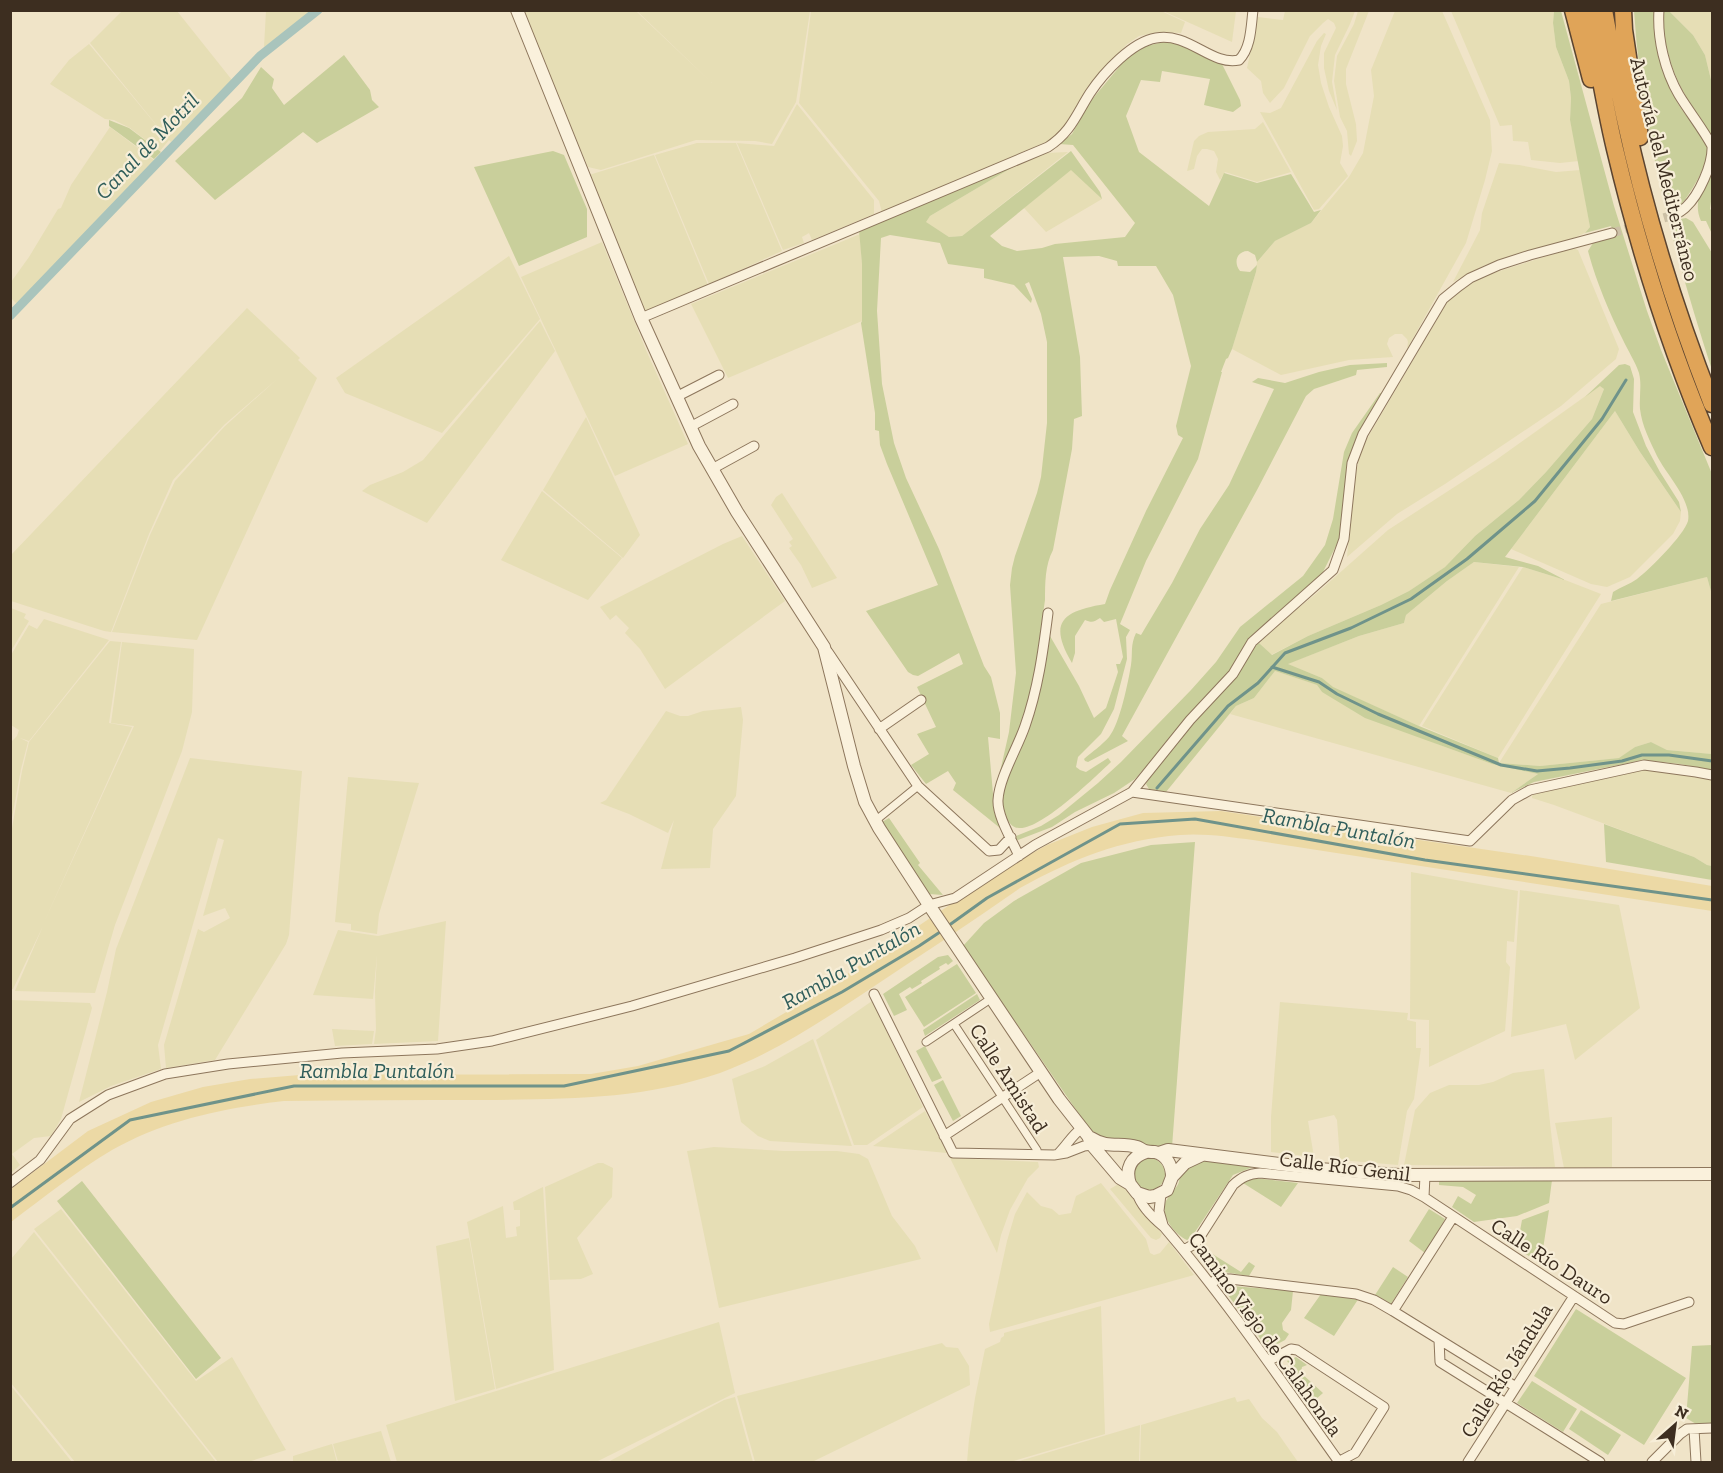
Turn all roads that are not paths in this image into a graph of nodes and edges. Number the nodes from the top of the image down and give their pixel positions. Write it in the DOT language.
graph roads {
  1 [pos="516,10"];
  2 [pos="1253,10"];
  3 [pos="1573,10"];
  4 [pos="1588,10"];
  5 [pos="1604,10"];
  6 [pos="1623,10"];
  7 [pos="1659,10"];
  8 [pos="1614,147"];
  9 [pos="1674,215"];
  10 [pos="1612,233"];
  11 [pos="1655,237"];
  12 [pos="641,318"];
  13 [pos="719,375"];
  14 [pos="676,397"];
  15 [pos="733,404"];
  16 [pos="1713,404"];
  17 [pos="690,427"];
  18 [pos="754,446"];
  19 [pos="1713,447"];
  20 [pos="712,469"];
  21 [pos="1048,613"];
  22 [pos="824,647"];
  23 [pos="921,700"];
  24 [pos="879,729"];
  25 [pos="1713,775"];
  26 [pos="918,786"];
  27 [pos="1132,792"];
  28 [pos="875,821"];
  29 [pos="1011,837"];
  30 [pos="1019,856"];
  31 [pos="931,908"];
  32 [pos="874,994"];
  33 [pos="986,1002"];
  34 [pos="954,1024"];
  35 [pos="926,1042"];
  36 [pos="1041,1072"];
  37 [pos="1002,1097"];
  38 [pos="944,1136"];
  39 [pos="1087,1136"];
  40 [pos="1037,1150"];
  41 [pos="1152,1152"];
  42 [pos="1056,1155"];
  43 [pos="1202,1155"];
  44 [pos="1260,1168"];
  45 [pos="1713,1174"];
  46 [pos="1425,1175"];
  47 [pos="1172,1177"];
  48 [pos="10,1183"];
  49 [pos="1133,1189"];
  50 [pos="1161,1194"];
  51 [pos="1424,1197"];
  52 [pos="1453,1217"];
  53 [pos="1164,1227"];
  54 [pos="1184,1250"];
  55 [pos="1211,1283"];
  56 [pos="1574,1296"];
  57 [pos="1689,1302"];
  58 [pos="1393,1311"];
  59 [pos="1439,1340"];
  60 [pos="1268,1361"];
  61 [pos="1516,1387"];
  62 [pos="1505,1404"];
  63 [pos="1713,1428"];
  64 [pos="1694,1429"];
  65 [pos="1338,1462"];
  66 [pos="1468,1462"];
  67 [pos="1597,1462"];
  68 [pos="1652,1462"];
  69 [pos="1696,1462"];
  1 -- 12 [label="street"];
  2 -- 12 [label="street"];
  3 -- 8 [label="highway"];
  4 -- 8 [label="highway, Autovía del Mediterráneo"];
  5 -- 11 [label="highway, Autovía del Mediterráneo"];
  6 -- 11 [label="highway"];
  7 -- 9 [label="street"];
  8 -- 19 [label="highway, Autovía del Mediterráneo"];
  10 -- 27 [label="street"];
  11 -- 16 [label="highway, Autovía del Mediterráneo"];
  12 -- 14 [label="street"];
  13 -- 14 [label="street"];
  14 -- 17 [label="street"];
  15 -- 17 [label="street"];
  17 -- 20 [label="street"];
  18 -- 20 [label="street"];
  20 -- 22 [label="street"];
  21 -- 29 [label="street"];
  22 -- 24 [label="street"];
  22 -- 28 [label="street"];
  23 -- 24 [label="street"];
  24 -- 26 [label="street"];
  25 -- 27 [label="street"];
  26 -- 28 [label="street"];
  26 -- 29 [label="street"];
  27 -- 30 [label="street"];
  28 -- 31 [label="street"];
  29 -- 30 [label="street"];
  30 -- 31 [label="street"];
  31 -- 36 [label="street"];
  31 -- 48 [label="street"];
  32 -- 38 [label="street"];
  33 -- 34 [label="street"];
  34 -- 35 [label="street"];
  34 -- 37 [label="street, Calle Amistad"];
  36 -- 37 [label="street"];
  36 -- 39 [label="street"];
  37 -- 38 [label="street"];
  37 -- 40 [label="street, Calle Amistad"];
  38 -- 42 [label="street"];
  39 -- 41 [label="street"];
  39 -- 42 [label="street"];
  39 -- 42 [label="street"];
  39 -- 49 [label="street"];
  41 -- 43 [label="street"];
  41 -- 47 [label="street"];
  41 -- 49 [label="street"];
  43 -- 44 [label="street"];
  43 -- 47 [label="street"];
  44 -- 46 [label="street"];
  44 -- 51 [label="street, Calle Río Genil"];
  44 -- 54 [label="street, Calle Río Genil"];
  45 -- 46 [label="street"];
  46 -- 51 [label="street"];
  47 -- 50 [label="street"];
  49 -- 50 [label="street"];
  49 -- 53 [label="street, Camino Viejo de Calahonda"];
  50 -- 53 [label="street, Camino Viejo de Calahonda"];
  51 -- 52 [label="street, Calle Río Dauro"];
  52 -- 56 [label="street, Calle Río Dauro"];
  52 -- 58 [label="street"];
  53 -- 54 [label="street, Camino Viejo de Calahonda"];
  54 -- 55 [label="street, Camino Viejo de Calahonda"];
  55 -- 58 [label="street"];
  55 -- 60 [label="street, Camino Viejo de Calahonda"];
  56 -- 57 [label="street, Calle Río Dauro"];
  56 -- 61 [label="street, Calle Río Jándula"];
  58 -- 59 [label="street"];
  59 -- 61 [label="street"];
  59 -- 62 [label="street"];
  60 -- 65 [label="street, Camino Viejo de Calahonda"];
  60 -- 65 [label="street"];
  61 -- 62 [label="street, Calle Río Jándula"];
  62 -- 66 [label="street, Calle Río Jándula"];
  62 -- 67 [label="street"];
  63 -- 64 [label="street"];
  64 -- 68 [label="street"];
  64 -- 69 [label="street"];
}
